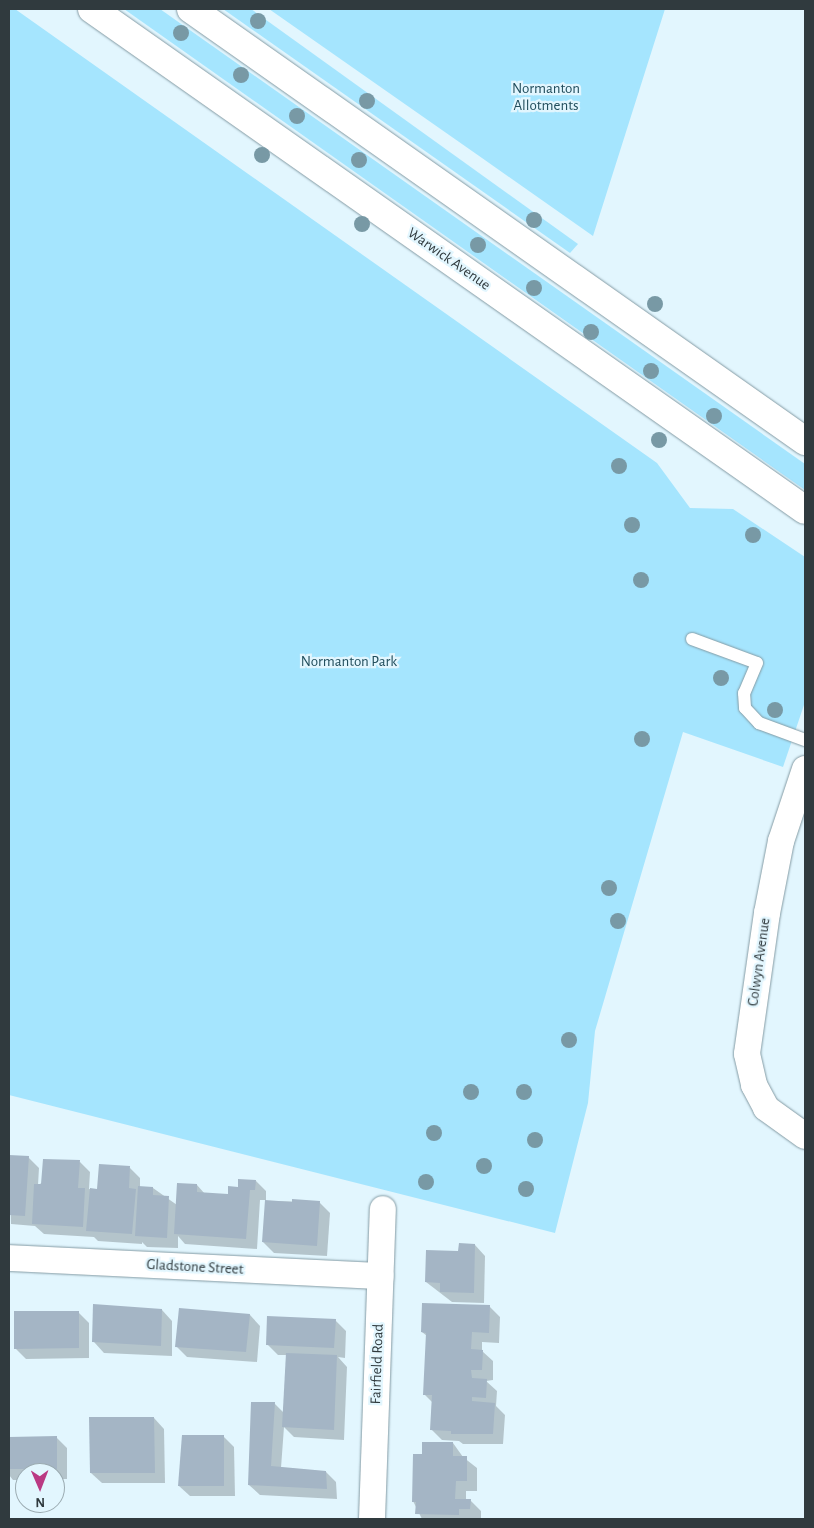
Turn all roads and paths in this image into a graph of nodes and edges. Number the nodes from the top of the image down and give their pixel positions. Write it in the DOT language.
graph roads {
  1 [pos="92,9"];
  2 [pos="191,9"];
  3 [pos="805,441"];
  4 [pos="805,510"];
  5 [pos="692,639"];
  6 [pos="805,740"];
  7 [pos="805,769"];
  8 [pos="805,1136"];
  9 [pos="382,1209"];
  10 [pos="9,1258"];
  11 [pos="380,1276"];
  12 [pos="372,1519"];
  1 -- 4 [label="highway, Warwick Avenue"];
  2 -- 3 [label="highway"];
  5 -- 6 [label="lane"];
  7 -- 8 [label="street, Colwyn Avenue"];
  9 -- 11 [label="street, Fairfield Road"];
  10 -- 11 [label="street, Gladstone Street"];
  11 -- 12 [label="street, Fairfield Road"];
}
